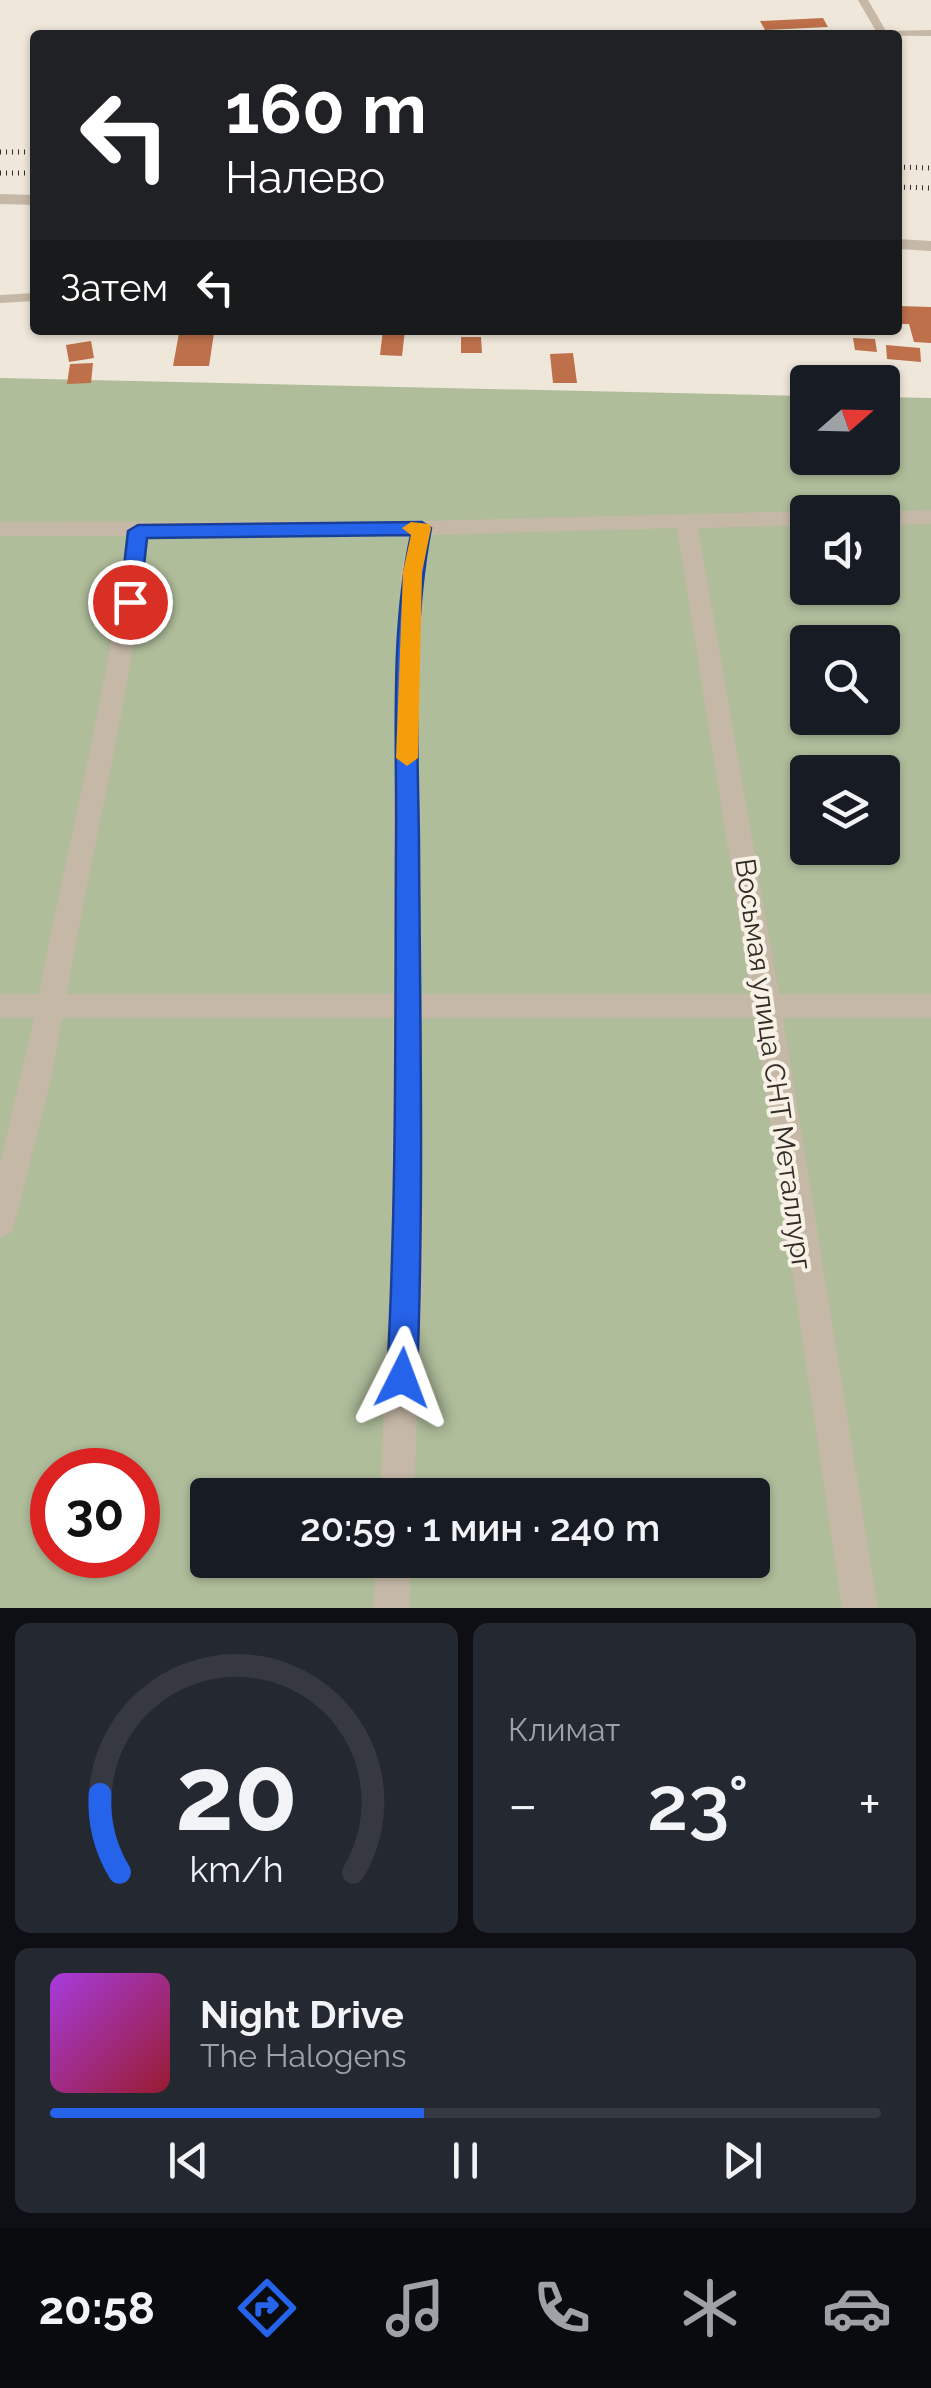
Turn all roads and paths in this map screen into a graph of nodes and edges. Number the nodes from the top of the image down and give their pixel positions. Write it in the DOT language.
graph roads {
  1 [pos="863,0"];
  2 [pos="881,30"];
  3 [pos="902,33"];
  4 [pos="931,34"];
  5 [pos="0,199"];
  6 [pos="30,200"];
  7 [pos="902,244"];
  8 [pos="931,246"];
  9 [pos="30,297"];
  10 [pos="0,300"];
  11 [pos="931,517"];
  12 [pos="790,518"];
  13 [pos="900,518"];
  14 [pos="686,520"];
  15 [pos="422,528"];
  16 [pos="0,529"];
  17 [pos="138,531"];
  18 [pos="0,1006"];
  19 [pos="48,1006"];
  20 [pos="406,1006"];
  21 [pos="764,1006"];
  22 [pos="931,1006"];
  23 [pos="0,1222"];
  24 [pos="398,1478"];
  25 [pos="393,1578"];
  26 [pos="392,1608"];
  27 [pos="860,1608"];
  1 -- 2 [label="lane"];
  3 -- 4 [label="lane"];
  5 -- 6 [label="street"];
  7 -- 8 [label="street"];
  9 -- 10 [label="lane"];
  11 -- 13 [label="street"];
  12 -- 14 [label="street"];
  14 -- 15 [label="street"];
  14 -- 21 [label="street, Восьмая улица СНТ Металлург"];
  15 -- 17 [label="street"];
  15 -- 20 [label="street"];
  16 -- 17 [label="street"];
  17 -- 19 [label="street"];
  18 -- 19 [label="street"];
  19 -- 20 [label="street"];
  19 -- 23 [label="street"];
  20 -- 21 [label="street"];
  20 -- 24 [label="street"];
  21 -- 22 [label="street"];
  21 -- 27 [label="street, Восьмая улица СНТ Металлург"];
  25 -- 26 [label="street"];
}
